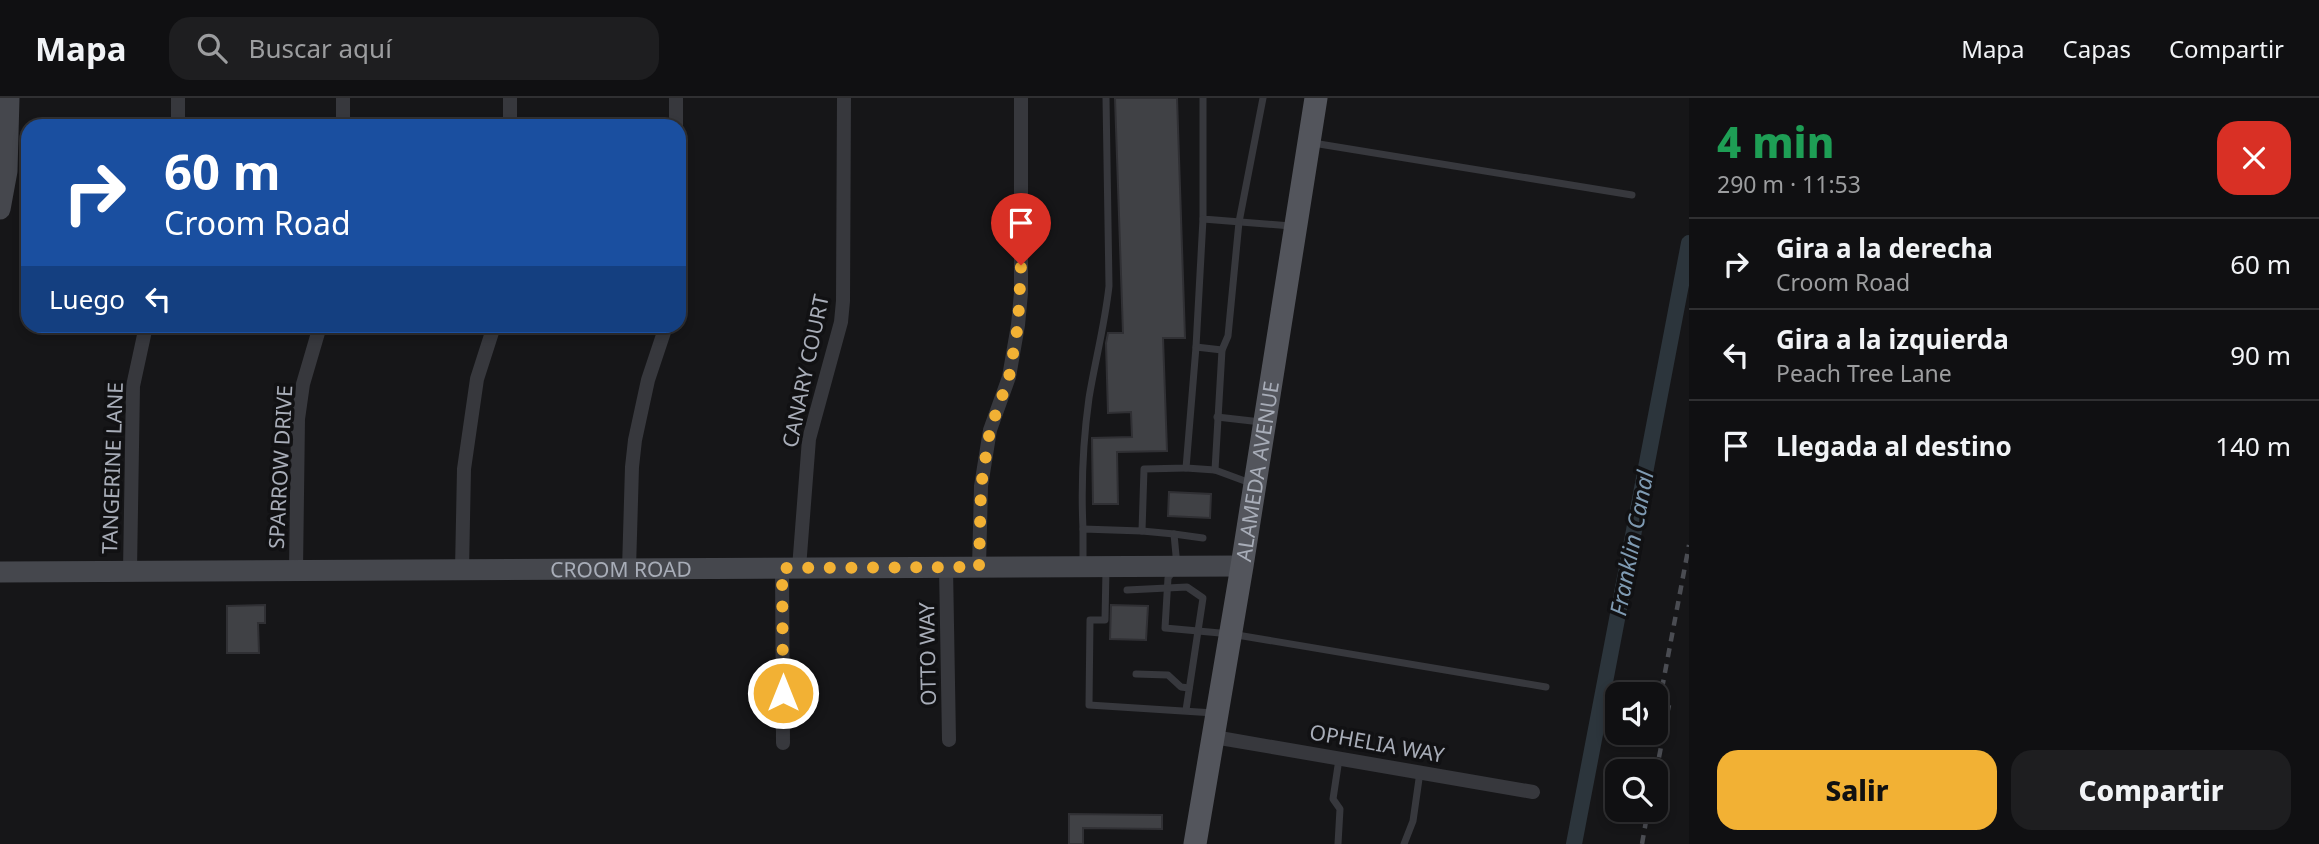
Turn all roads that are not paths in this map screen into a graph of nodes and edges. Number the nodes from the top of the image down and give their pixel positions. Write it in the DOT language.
graph roads {
  1 [pos="9,98"];
  2 [pos="177,98"];
  3 [pos="342,98"];
  4 [pos="510,98"];
  5 [pos="676,98"];
  6 [pos="844,98"];
  7 [pos="1021,98"];
  8 [pos="1106,98"];
  9 [pos="1203,98"];
  10 [pos="1316,98"];
  11 [pos="1260,100"];
  12 [pos="178,119"];
  13 [pos="343,119"];
  14 [pos="510,119"];
  15 [pos="676,119"];
  16 [pos="1309,142"];
  17 [pos="1632,195"];
  18 [pos="0,209"];
  19 [pos="1203,219"];
  20 [pos="1239,222"];
  21 [pos="1296,227"];
  22 [pos="144,333"];
  23 [pos="318,333"];
  24 [pos="492,333"];
  25 [pos="664,333"];
  26 [pos="1196,347"];
  27 [pos="1222,350"];
  28 [pos="1217,417"];
  29 [pos="1265,423"];
  30 [pos="1186,468"];
  31 [pos="1215,470"];
  32 [pos="1255,485"];
  33 [pos="1083,529"];
  34 [pos="1142,531"];
  35 [pos="1174,534"];
  36 [pos="1203,538"];
  37 [pos="1177,566"];
  38 [pos="1242,566"];
  39 [pos="946,567"];
  40 [pos="979,567"];
  41 [pos="1083,567"];
  42 [pos="1106,567"];
  43 [pos="791,568"];
  44 [pos="462,569"];
  45 [pos="629,569"];
  46 [pos="296,570"];
  47 [pos="130,571"];
  48 [pos="0,572"];
  49 [pos="1168,588"];
  50 [pos="1127,590"];
  51 [pos="1198,632"];
  52 [pos="1231,634"];
  53 [pos="1136,674"];
  54 [pos="1546,687"];
  55 [pos="1189,688"];
  56 [pos="1186,710"];
  57 [pos="1218,713"];
  58 [pos="1214,737"];
  59 [pos="950,740"];
  60 [pos="783,743"];
  61 [pos="1339,758"];
  62 [pos="1420,772"];
  63 [pos="1533,792"];
  64 [pos="1195,844"];
  65 [pos="1338,844"];
  66 [pos="1404,844"];
  1 -- 18 [label="street"];
  2 -- 12 [label="street"];
  3 -- 13 [label="street"];
  4 -- 14 [label="street"];
  5 -- 15 [label="street"];
  6 -- 43 [label="street, CANARY COURT"];
  7 -- 40 [label="street"];
  8 -- 33 [label="lane"];
  9 -- 19 [label="lane"];
  10 -- 16 [label="main road, ALAMEDA AVENUE"];
  11 -- 20 [label="lane"];
  16 -- 17 [label="lane"];
  16 -- 21 [label="main road, ALAMEDA AVENUE"];
  19 -- 20 [label="lane"];
  19 -- 26 [label="lane"];
  20 -- 21 [label="lane"];
  20 -- 27 [label="lane"];
  21 -- 29 [label="main road, ALAMEDA AVENUE"];
  22 -- 47 [label="street, TANGERINE LANE"];
  23 -- 46 [label="street, SPARROW DRIVE"];
  24 -- 44 [label="street"];
  25 -- 45 [label="street"];
  26 -- 27 [label="lane"];
  26 -- 30 [label="lane"];
  27 -- 28 [label="lane"];
  28 -- 29 [label="lane"];
  28 -- 31 [label="lane"];
  29 -- 32 [label="main road, ALAMEDA AVENUE"];
  30 -- 31 [label="lane"];
  30 -- 34 [label="lane"];
  31 -- 32 [label="lane"];
  32 -- 38 [label="main road, ALAMEDA AVENUE"];
  33 -- 34 [label="lane"];
  33 -- 41 [label="lane"];
  34 -- 35 [label="lane"];
  35 -- 36 [label="lane"];
  35 -- 37 [label="lane"];
  37 -- 38 [label="street, CROOM ROAD"];
  37 -- 42 [label="street, CROOM ROAD"];
  37 -- 49 [label="lane"];
  38 -- 52 [label="main road, ALAMEDA AVENUE"];
  39 -- 40 [label="street, CROOM ROAD"];
  39 -- 43 [label="street, CROOM ROAD"];
  39 -- 59 [label="street, OTTO WAY"];
  40 -- 41 [label="street, CROOM ROAD"];
  41 -- 42 [label="street, CROOM ROAD"];
  42 -- 56 [label="lane"];
  43 -- 45 [label="street, CROOM ROAD"];
  43 -- 60 [label="street, CANARY COURT"];
  44 -- 45 [label="street, CROOM ROAD"];
  44 -- 46 [label="street, CROOM ROAD"];
  46 -- 47 [label="street, CROOM ROAD"];
  47 -- 48 [label="street, CROOM ROAD"];
  49 -- 50 [label="lane"];
  49 -- 51 [label="lane"];
  49 -- 51 [label="lane"];
  51 -- 52 [label="lane"];
  51 -- 55 [label="lane"];
  52 -- 54 [label="lane"];
  52 -- 57 [label="main road, ALAMEDA AVENUE"];
  53 -- 55 [label="lane"];
  55 -- 56 [label="lane"];
  56 -- 57 [label="lane"];
  57 -- 58 [label="main road, ALAMEDA AVENUE"];
  58 -- 61 [label="street, OPHELIA WAY"];
  58 -- 64 [label="main road, ALAMEDA AVENUE"];
  61 -- 62 [label="street, OPHELIA WAY"];
  61 -- 65 [label="lane"];
  62 -- 63 [label="street, OPHELIA WAY"];
  62 -- 66 [label="lane"];
}
